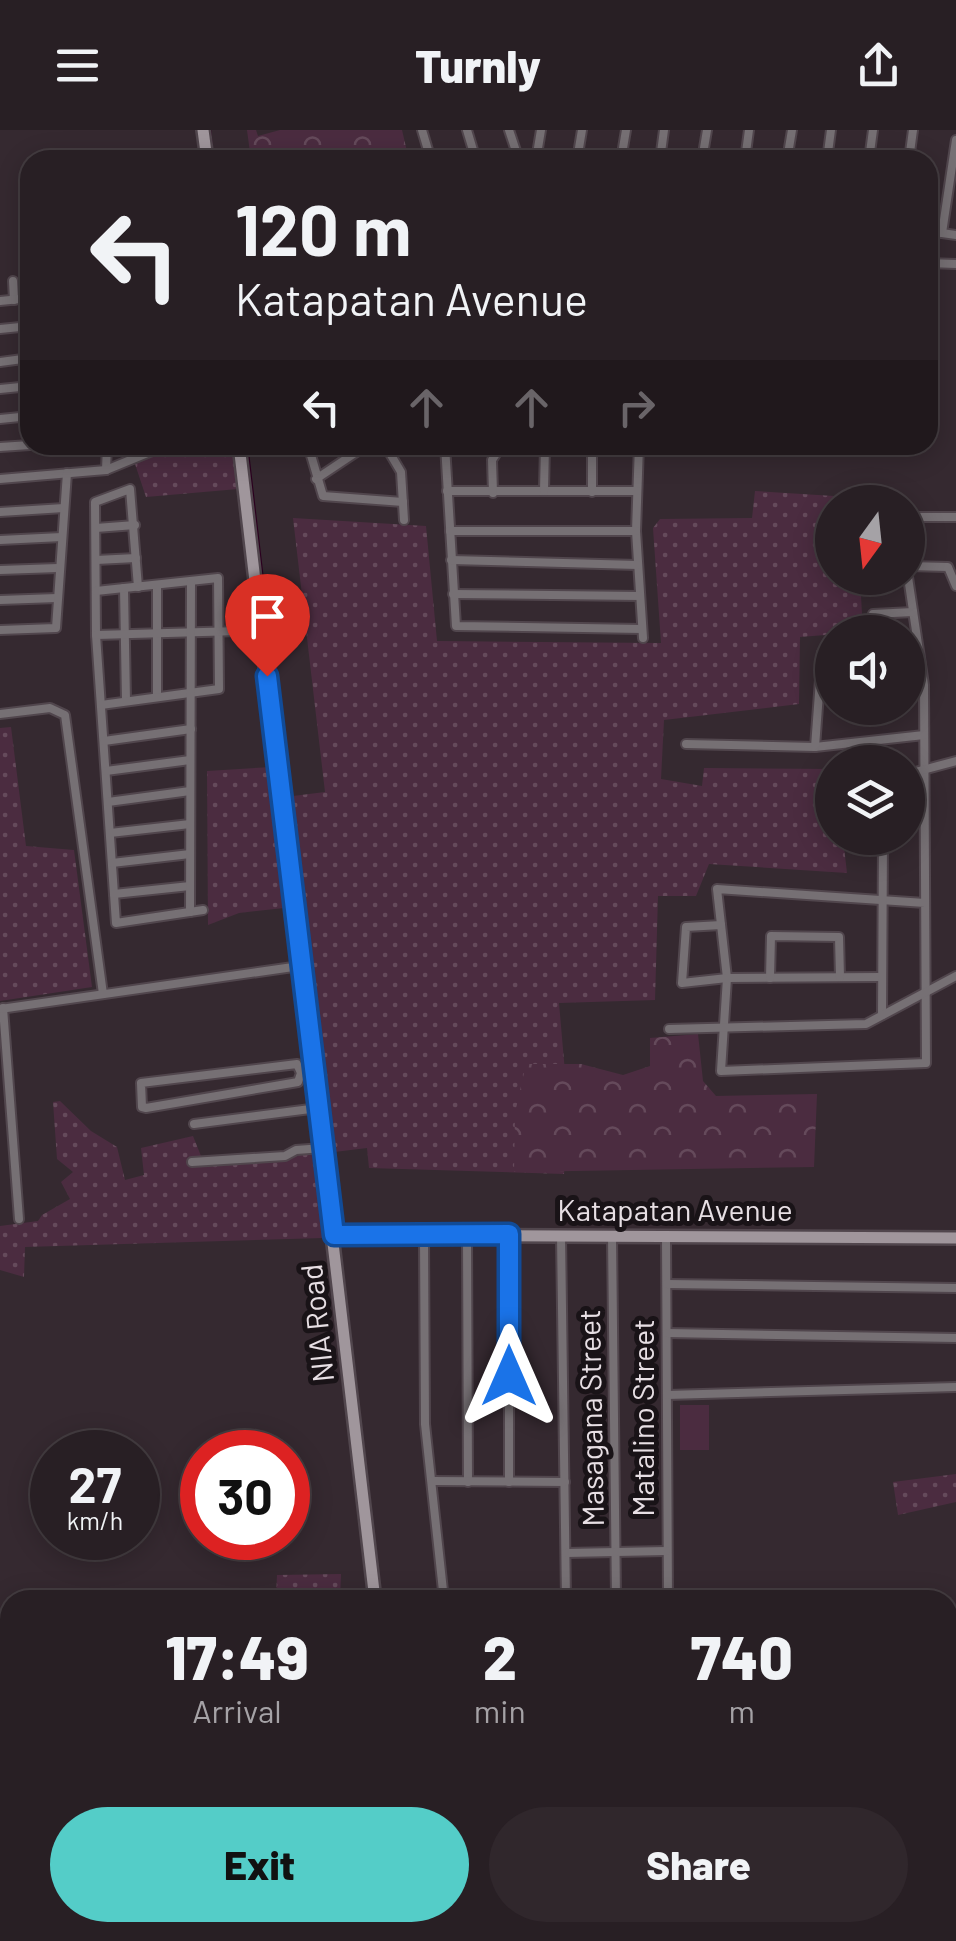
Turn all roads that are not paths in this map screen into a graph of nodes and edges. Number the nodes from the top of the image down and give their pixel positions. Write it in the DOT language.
graph roads {
  1 [pos="956,140"];
  2 [pos="938,232"];
  3 [pos="942,233"];
  4 [pos="956,235"];
  5 [pos="13,281"];
  6 [pos="20,299"];
  7 [pos="14,300"];
  8 [pos="0,301"];
  9 [pos="107,455"];
  10 [pos="143,455"];
  11 [pos="239,455"];
  12 [pos="310,455"];
  13 [pos="352,455"];
  14 [pos="390,455"];
  15 [pos="446,455"];
  16 [pos="495,455"];
  17 [pos="545,455"];
  18 [pos="592,455"];
  19 [pos="639,455"];
  20 [pos="106,470"];
  21 [pos="67,472"];
  22 [pos="0,479"];
  23 [pos="316,479"];
  24 [pos="637,491"];
  25 [pos="447,492"];
  26 [pos="544,492"];
  27 [pos="592,492"];
  28 [pos="493,493"];
  29 [pos="403,502"];
  30 [pos="64,508"];
  31 [pos="0,512"];
  32 [pos="925,517"];
  33 [pos="956,517"];
  34 [pos="404,520"];
  35 [pos="135,525"];
  36 [pos="96,528"];
  37 [pos="450,531"];
  38 [pos="636,532"];
  39 [pos="62,537"];
  40 [pos="0,540"];
  41 [pos="136,558"];
  42 [pos="96,560"];
  43 [pos="450,560"];
  44 [pos="638,566"];
  45 [pos="925,566"];
  46 [pos="58,568"];
  47 [pos="0,570"];
  48 [pos="190,583"];
  49 [pos="157,585"];
  50 [pos="138,586"];
  51 [pos="956,586"];
  52 [pos="124,588"];
  53 [pos="96,591"];
  54 [pos="452,594"];
  55 [pos="911,595"];
  56 [pos="640,596"];
  57 [pos="57,598"];
  58 [pos="0,600"];
  59 [pos="258,602"];
  60 [pos="913,612"];
  61 [pos="872,615"];
  62 [pos="0,630"];
  63 [pos="238,631"];
  64 [pos="219,632"];
  65 [pos="191,633"];
  66 [pos="156,634"];
  67 [pos="124,635"];
  68 [pos="96,636"];
  69 [pos="264,653"];
  70 [pos="191,690"];
  71 [pos="157,696"];
  72 [pos="126,701"];
  73 [pos="101,705"];
  74 [pos="0,714"];
  75 [pos="190,729"];
  76 [pos="924,734"];
  77 [pos="104,741"];
  78 [pos="686,744"];
  79 [pos="832,745"];
  80 [pos="924,745"];
  81 [pos="815,747"];
  82 [pos="190,760"];
  83 [pos="956,761"];
  84 [pos="106,770"];
  85 [pos="925,770"];
  86 [pos="190,791"];
  87 [pos="108,802"];
  88 [pos="190,824"];
  89 [pos="110,833"];
  90 [pos="190,854"];
  91 [pos="884,855"];
  92 [pos="925,855"];
  93 [pos="112,863"];
  94 [pos="190,886"];
  95 [pos="114,894"];
  96 [pos="883,900"];
  97 [pos="925,903"];
  98 [pos="203,910"];
  99 [pos="190,912"];
  100 [pos="721,925"];
  101 [pos="300,966"];
  102 [pos="956,976"];
  103 [pos="840,977"];
  104 [pos="882,977"];
  105 [pos="727,978"];
  106 [pos="770,978"];
  107 [pos="926,992"];
  108 [pos="103,994"];
  109 [pos="2,1009"];
  110 [pos="882,1015"];
  111 [pos="722,1026"];
  112 [pos="669,1029"];
  113 [pos="225,1073"];
  114 [pos="307,1073"];
  115 [pos="228,1092"];
  116 [pos="318,1108"];
  117 [pos="194,1124"];
  118 [pos="323,1148"];
  119 [pos="192,1162"];
  120 [pos="19,1219"];
  121 [pos="424,1234"];
  122 [pos="467,1234"];
  123 [pos="509,1234"];
  124 [pos="334,1235"];
  125 [pos="561,1235"];
  126 [pos="612,1236"];
  127 [pos="666,1236"];
  128 [pos="956,1238"];
  129 [pos="667,1284"];
  130 [pos="956,1288"];
  131 [pos="667,1333"];
  132 [pos="956,1338"];
  133 [pos="956,1387"];
  134 [pos="667,1395"];
  135 [pos="432,1481"];
  136 [pos="468,1482"];
  137 [pos="509,1482"];
  138 [pos="565,1482"];
  139 [pos="666,1551"];
  140 [pos="616,1552"];
  141 [pos="566,1553"];
  142 [pos="374,1590"];
  143 [pos="443,1590"];
  144 [pos="566,1590"];
  145 [pos="616,1590"];
  146 [pos="668,1590"];
  1 -- 3 [label="street"];
  2 -- 3 [label="street"];
  3 -- 4 [label="street"];
  5 -- 7 [label="street"];
  6 -- 7 [label="street"];
  7 -- 8 [label="street"];
  9 -- 20 [label="street"];
  10 -- 20 [label="street"];
  11 -- 59 [label="street, NIA Road"];
  12 -- 23 [label="street"];
  13 -- 23 [label="street"];
  14 -- 29 [label="street"];
  15 -- 25 [label="street"];
  16 -- 28 [label="street"];
  17 -- 26 [label="street"];
  18 -- 27 [label="street"];
  19 -- 24 [label="street"];
  20 -- 21 [label="street"];
  21 -- 22 [label="street"];
  21 -- 30 [label="street"];
  23 -- 29 [label="street"];
  24 -- 27 [label="street"];
  24 -- 38 [label="street"];
  25 -- 28 [label="street"];
  25 -- 37 [label="street"];
  26 -- 27 [label="street"];
  26 -- 28 [label="street"];
  29 -- 34 [label="street"];
  30 -- 31 [label="street"];
  30 -- 39 [label="street"];
  32 -- 33 [label="street"];
  35 -- 36 [label="street"];
  35 -- 36 [label="street"];
  35 -- 41 [label="street"];
  36 -- 42 [label="street"];
  37 -- 38 [label="street"];
  37 -- 43 [label="street"];
  38 -- 44 [label="street"];
  39 -- 40 [label="street"];
  39 -- 46 [label="street"];
  41 -- 42 [label="street"];
  41 -- 50 [label="street"];
  42 -- 53 [label="street"];
  43 -- 44 [label="street"];
  43 -- 54 [label="street"];
  44 -- 56 [label="street"];
  45 -- 51 [label="street"];
  46 -- 47 [label="street"];
  46 -- 57 [label="street"];
  48 -- 49 [label="street"];
  48 -- 64 [label="street"];
  48 -- 65 [label="street"];
  49 -- 50 [label="street"];
  49 -- 66 [label="street"];
  50 -- 52 [label="street"];
  52 -- 53 [label="street"];
  52 -- 67 [label="street"];
  53 -- 68 [label="street"];
  54 -- 56 [label="street"];
  54 -- 56 [label="street"];
  55 -- 60 [label="street"];
  57 -- 58 [label="street"];
  57 -- 62 [label="street"];
  59 -- 63 [label="street"];
  59 -- 69 [label="street, NIA Road"];
  60 -- 61 [label="street"];
  60 -- 76 [label="street"];
  63 -- 64 [label="street"];
  63 -- 69 [label="street"];
  64 -- 65 [label="street"];
  64 -- 70 [label="street"];
  65 -- 66 [label="street"];
  65 -- 70 [label="street"];
  66 -- 67 [label="street"];
  66 -- 71 [label="street"];
  67 -- 68 [label="street"];
  67 -- 72 [label="street"];
  68 -- 73 [label="street"];
  69 -- 101 [label="street, NIA Road"];
  70 -- 71 [label="street"];
  70 -- 75 [label="street"];
  71 -- 72 [label="street"];
  72 -- 73 [label="street"];
  73 -- 77 [label="street"];
  74 -- 108 [label="street"];
  75 -- 77 [label="street"];
  75 -- 82 [label="street"];
  76 -- 79 [label="street"];
  76 -- 80 [label="street"];
  77 -- 84 [label="street"];
  78 -- 81 [label="street"];
  82 -- 84 [label="street"];
  82 -- 86 [label="street"];
  83 -- 85 [label="street"];
  84 -- 87 [label="street"];
  86 -- 87 [label="street"];
  86 -- 88 [label="street"];
  87 -- 89 [label="street"];
  88 -- 89 [label="street"];
  88 -- 90 [label="street"];
  89 -- 93 [label="street"];
  90 -- 93 [label="street"];
  90 -- 94 [label="street"];
  91 -- 96 [label="street"];
  92 -- 97 [label="street"];
  93 -- 95 [label="street"];
  94 -- 95 [label="street"];
  94 -- 99 [label="street"];
  95 -- 99 [label="street"];
  96 -- 97 [label="street"];
  96 -- 100 [label="street"];
  96 -- 104 [label="street"];
  97 -- 107 [label="street"];
  98 -- 99 [label="street"];
  100 -- 105 [label="street"];
  100 -- 105 [label="street"];
  101 -- 108 [label="street"];
  101 -- 114 [label="street, NIA Road"];
  102 -- 107 [label="street"];
  103 -- 104 [label="street"];
  103 -- 106 [label="street"];
  103 -- 106 [label="street"];
  104 -- 110 [label="street"];
  105 -- 106 [label="street"];
  105 -- 111 [label="street"];
  107 -- 110 [label="street"];
  107 -- 111 [label="street"];
  108 -- 109 [label="street"];
  109 -- 120 [label="street"];
  110 -- 111 [label="street"];
  111 -- 112 [label="street"];
  113 -- 114 [label="street"];
  113 -- 115 [label="street"];
  113 -- 115 [label="street"];
  114 -- 115 [label="street"];
  114 -- 116 [label="street, NIA Road"];
  116 -- 117 [label="street"];
  116 -- 118 [label="street, NIA Road"];
  118 -- 119 [label="street"];
  118 -- 124 [label="street, NIA Road"];
  121 -- 122 [label="street, Katapatan Avenue"];
  121 -- 124 [label="street, Katapatan Avenue"];
  121 -- 135 [label="street"];
  122 -- 123 [label="street, Katapatan Avenue"];
  122 -- 136 [label="street"];
  123 -- 125 [label="street, Katapatan Avenue"];
  123 -- 137 [label="street"];
  124 -- 142 [label="street, NIA Road"];
  125 -- 126 [label="street, Katapatan Avenue"];
  125 -- 138 [label="street"];
  126 -- 127 [label="street, Katapatan Avenue"];
  126 -- 140 [label="street, Masagana Street"];
  127 -- 128 [label="street, Katapatan Avenue"];
  127 -- 129 [label="street, Matalino Street"];
  129 -- 130 [label="street"];
  129 -- 131 [label="street, Matalino Street"];
  131 -- 132 [label="street"];
  131 -- 134 [label="street, Matalino Street"];
  133 -- 134 [label="street"];
  134 -- 139 [label="street, Matalino Street"];
  135 -- 136 [label="street"];
  135 -- 143 [label="street"];
  136 -- 137 [label="street"];
  137 -- 138 [label="street"];
  138 -- 141 [label="street"];
  139 -- 140 [label="street"];
  139 -- 146 [label="street, Matalino Street"];
  140 -- 141 [label="street"];
  140 -- 145 [label="street, Masagana Street"];
  141 -- 144 [label="street"];
}
